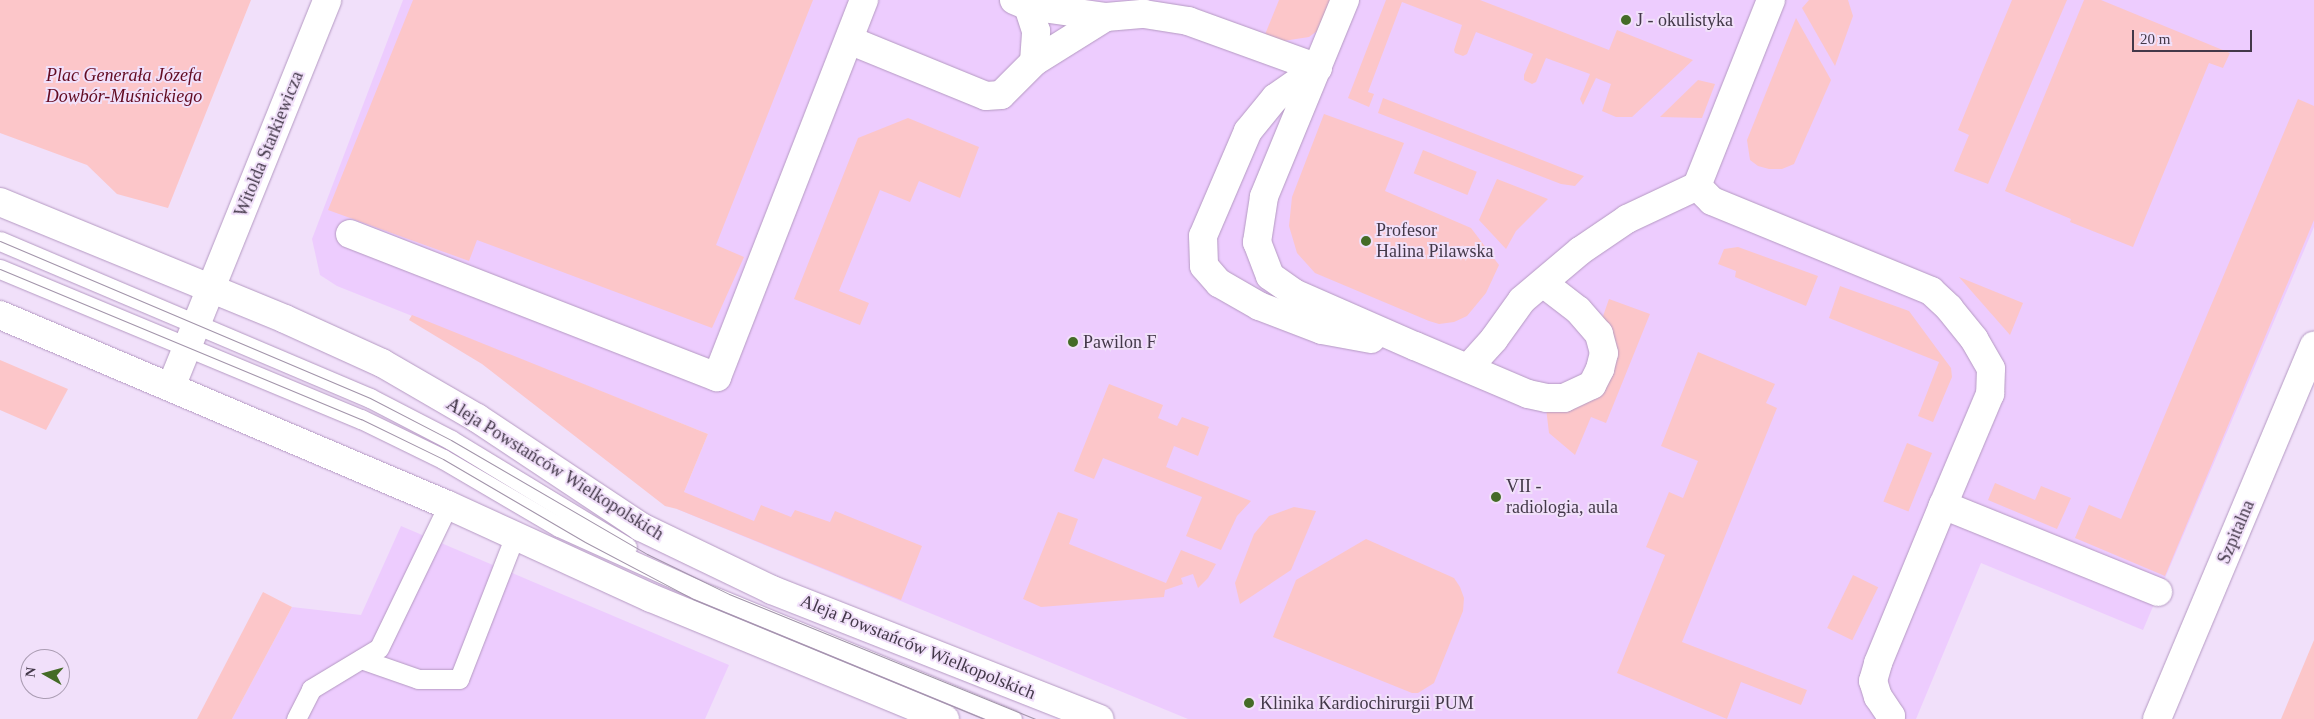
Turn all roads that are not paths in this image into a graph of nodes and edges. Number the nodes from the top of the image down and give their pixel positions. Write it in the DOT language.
graph roads {
  1 [pos="328,0"];
  2 [pos="864,0"];
  3 [pos="1345,0"];
  4 [pos="1771,0"];
  5 [pos="1021,3"];
  6 [pos="1106,16"];
  7 [pos="849,40"];
  8 [pos="1034,62"];
  9 [pos="1318,68"];
  10 [pos="1697,186"];
  11 [pos="0,202"];
  12 [pos="350,234"];
  13 [pos="0,241"];
  14 [pos="0,269"];
  15 [pos="1543,283"];
  16 [pos="210,288"];
  17 [pos="0,315"];
  18 [pos="192,335"];
  19 [pos="1415,346"];
  20 [pos="2311,363"];
  21 [pos="1468,368"];
  22 [pos="171,387"];
  23 [pos="448,505"];
  24 [pos="1943,505"];
  25 [pos="515,535"];
  26 [pos="2158,592"];
  27 [pos="361,659"];
  28 [pos="296,719"];
  29 [pos="945,719"];
  30 [pos="1012,719"];
  31 [pos="1099,719"];
  32 [pos="1890,719"];
  33 [pos="2157,719"];
  1 -- 16 [label="street, Witolda Starkiewicza"];
  2 -- 7 [label="street"];
  3 -- 9 [label="street"];
  4 -- 10 [label="street"];
  5 -- 6 [label="street"];
  5 -- 8 [label="street"];
  6 -- 8 [label="street"];
  6 -- 9 [label="street"];
  7 -- 8 [label="street"];
  7 -- 12 [label="street"];
  9 -- 19 [label="street"];
  9 -- 19 [label="street"];
  10 -- 15 [label="street"];
  10 -- 24 [label="street"];
  11 -- 16 [label="street, Aleja Powstańców Wielkopolskich"];
  13 -- 18 [label="lane"];
  14 -- 18 [label="lane"];
  15 -- 21 [label="street"];
  15 -- 21 [label="street"];
  16 -- 18 [label="street"];
  16 -- 31 [label="street, Aleja Powstańców Wielkopolskich"];
  17 -- 22 [label="street"];
  18 -- 22 [label="street"];
  18 -- 30 [label="lane"];
  19 -- 21 [label="street"];
  20 -- 33 [label="street, Szpitalna"];
  22 -- 23 [label="street"];
  23 -- 25 [label="street"];
  23 -- 27 [label="lane"];
  24 -- 26 [label="street"];
  24 -- 32 [label="street"];
  25 -- 27 [label="lane"];
  25 -- 29 [label="street"];
  27 -- 28 [label="lane"];
}
